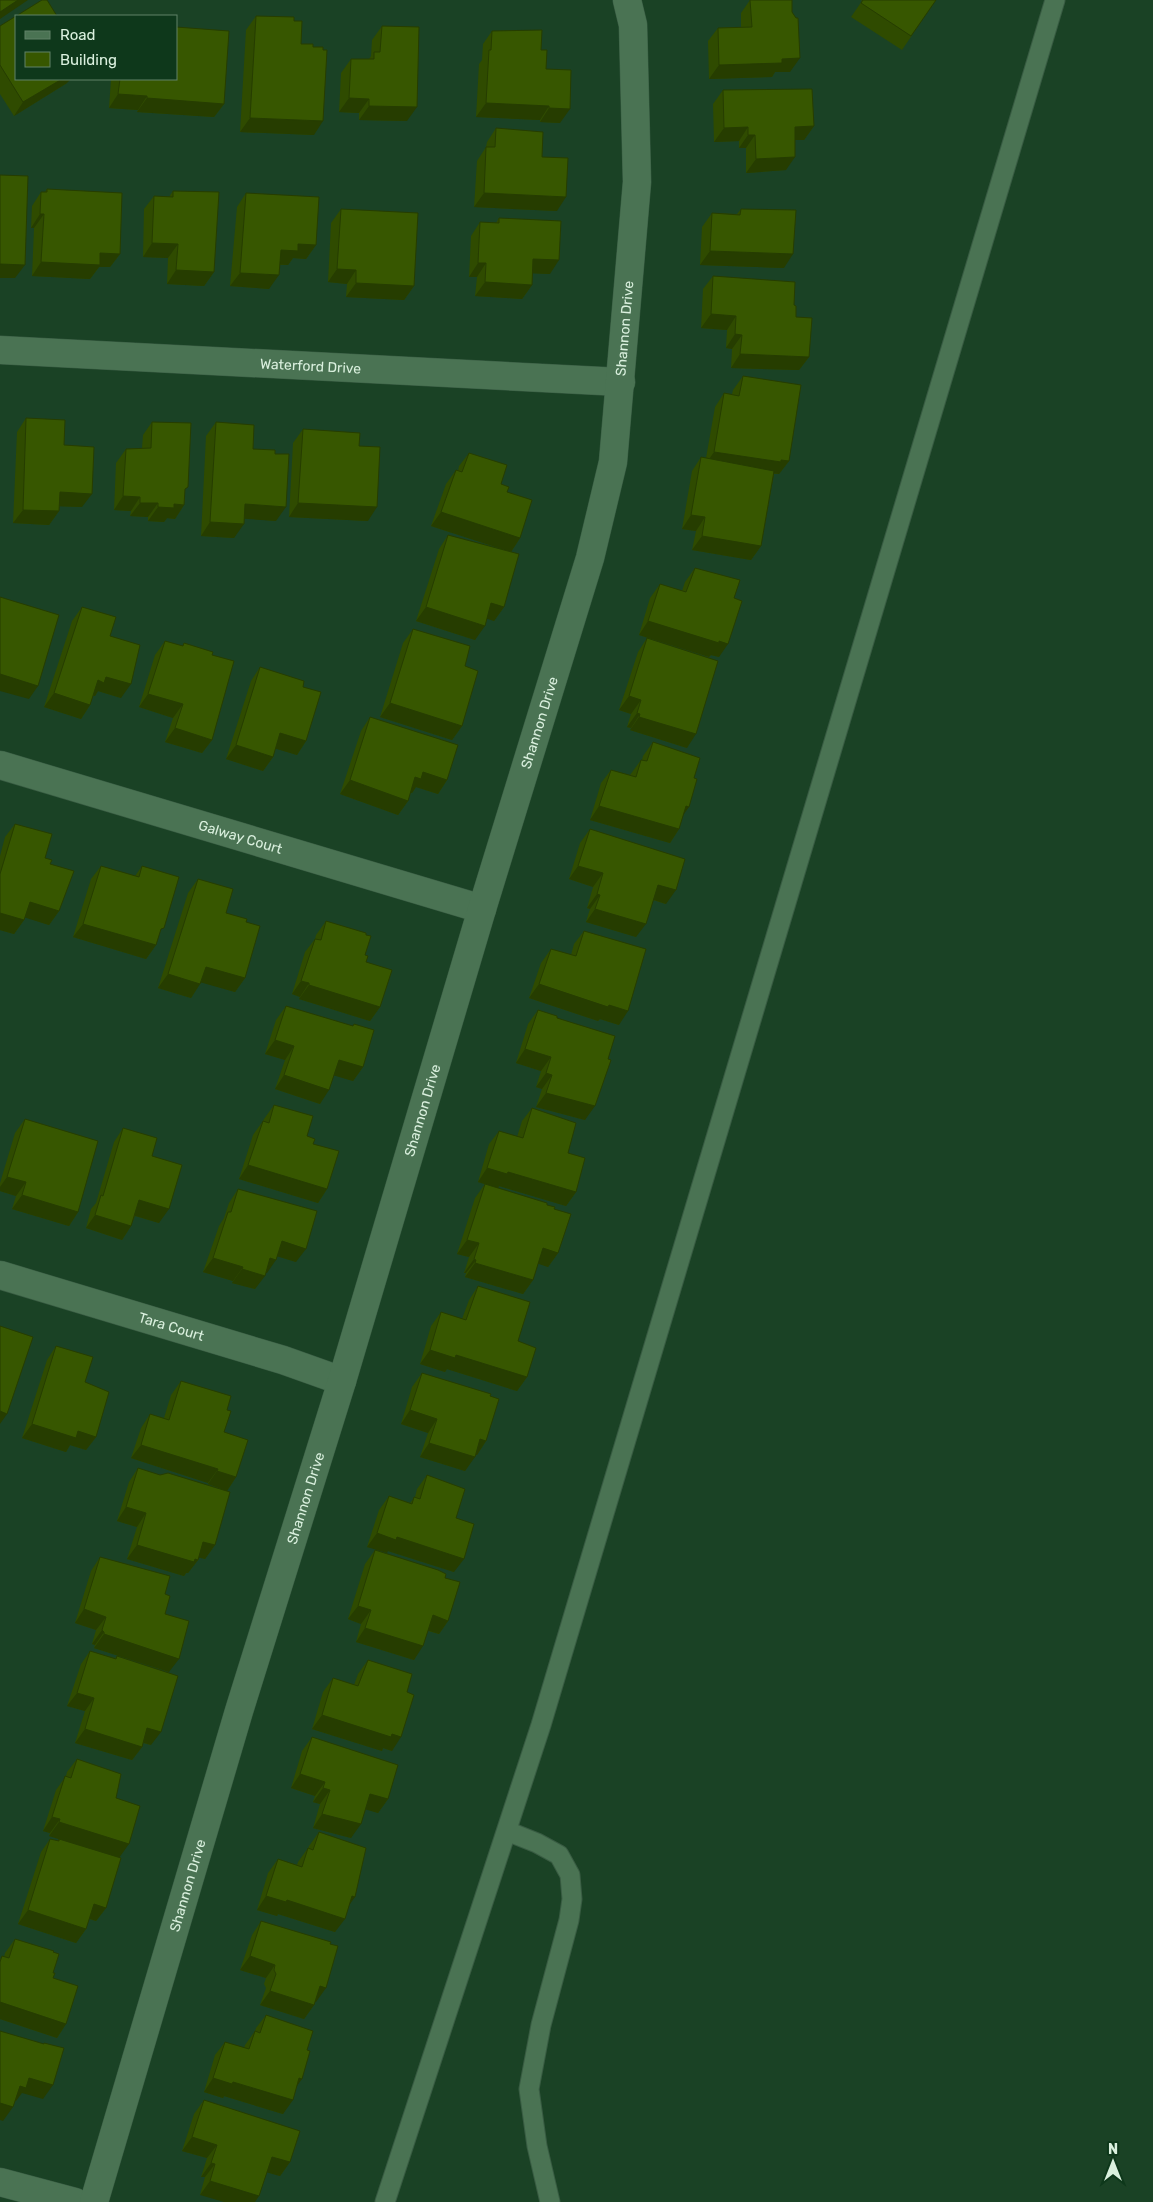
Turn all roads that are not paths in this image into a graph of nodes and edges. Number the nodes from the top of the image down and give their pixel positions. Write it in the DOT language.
graph roads {
  1 [pos="627,0"];
  2 [pos="1054,0"];
  3 [pos="0,350"];
  4 [pos="621,382"];
  5 [pos="0,765"];
  6 [pos="482,909"];
  7 [pos="0,1275"];
  8 [pos="342,1381"];
  9 [pos="508,1831"];
  10 [pos="0,2182"];
  11 [pos="75,2202"];
  12 [pos="94,2202"];
  13 [pos="385,2202"];
  14 [pos="550,2202"];
  1 -- 4 [label="street, Shannon Drive"];
  2 -- 9 [label="lane"];
  3 -- 4 [label="street, Waterford Drive"];
  4 -- 6 [label="street, Shannon Drive"];
  5 -- 6 [label="street, Galway Court"];
  6 -- 8 [label="street, Shannon Drive"];
  7 -- 8 [label="street, Tara Court"];
  8 -- 12 [label="street, Shannon Drive"];
  9 -- 13 [label="lane"];
  9 -- 14 [label="lane"];
  10 -- 11 [label="street"];
}
